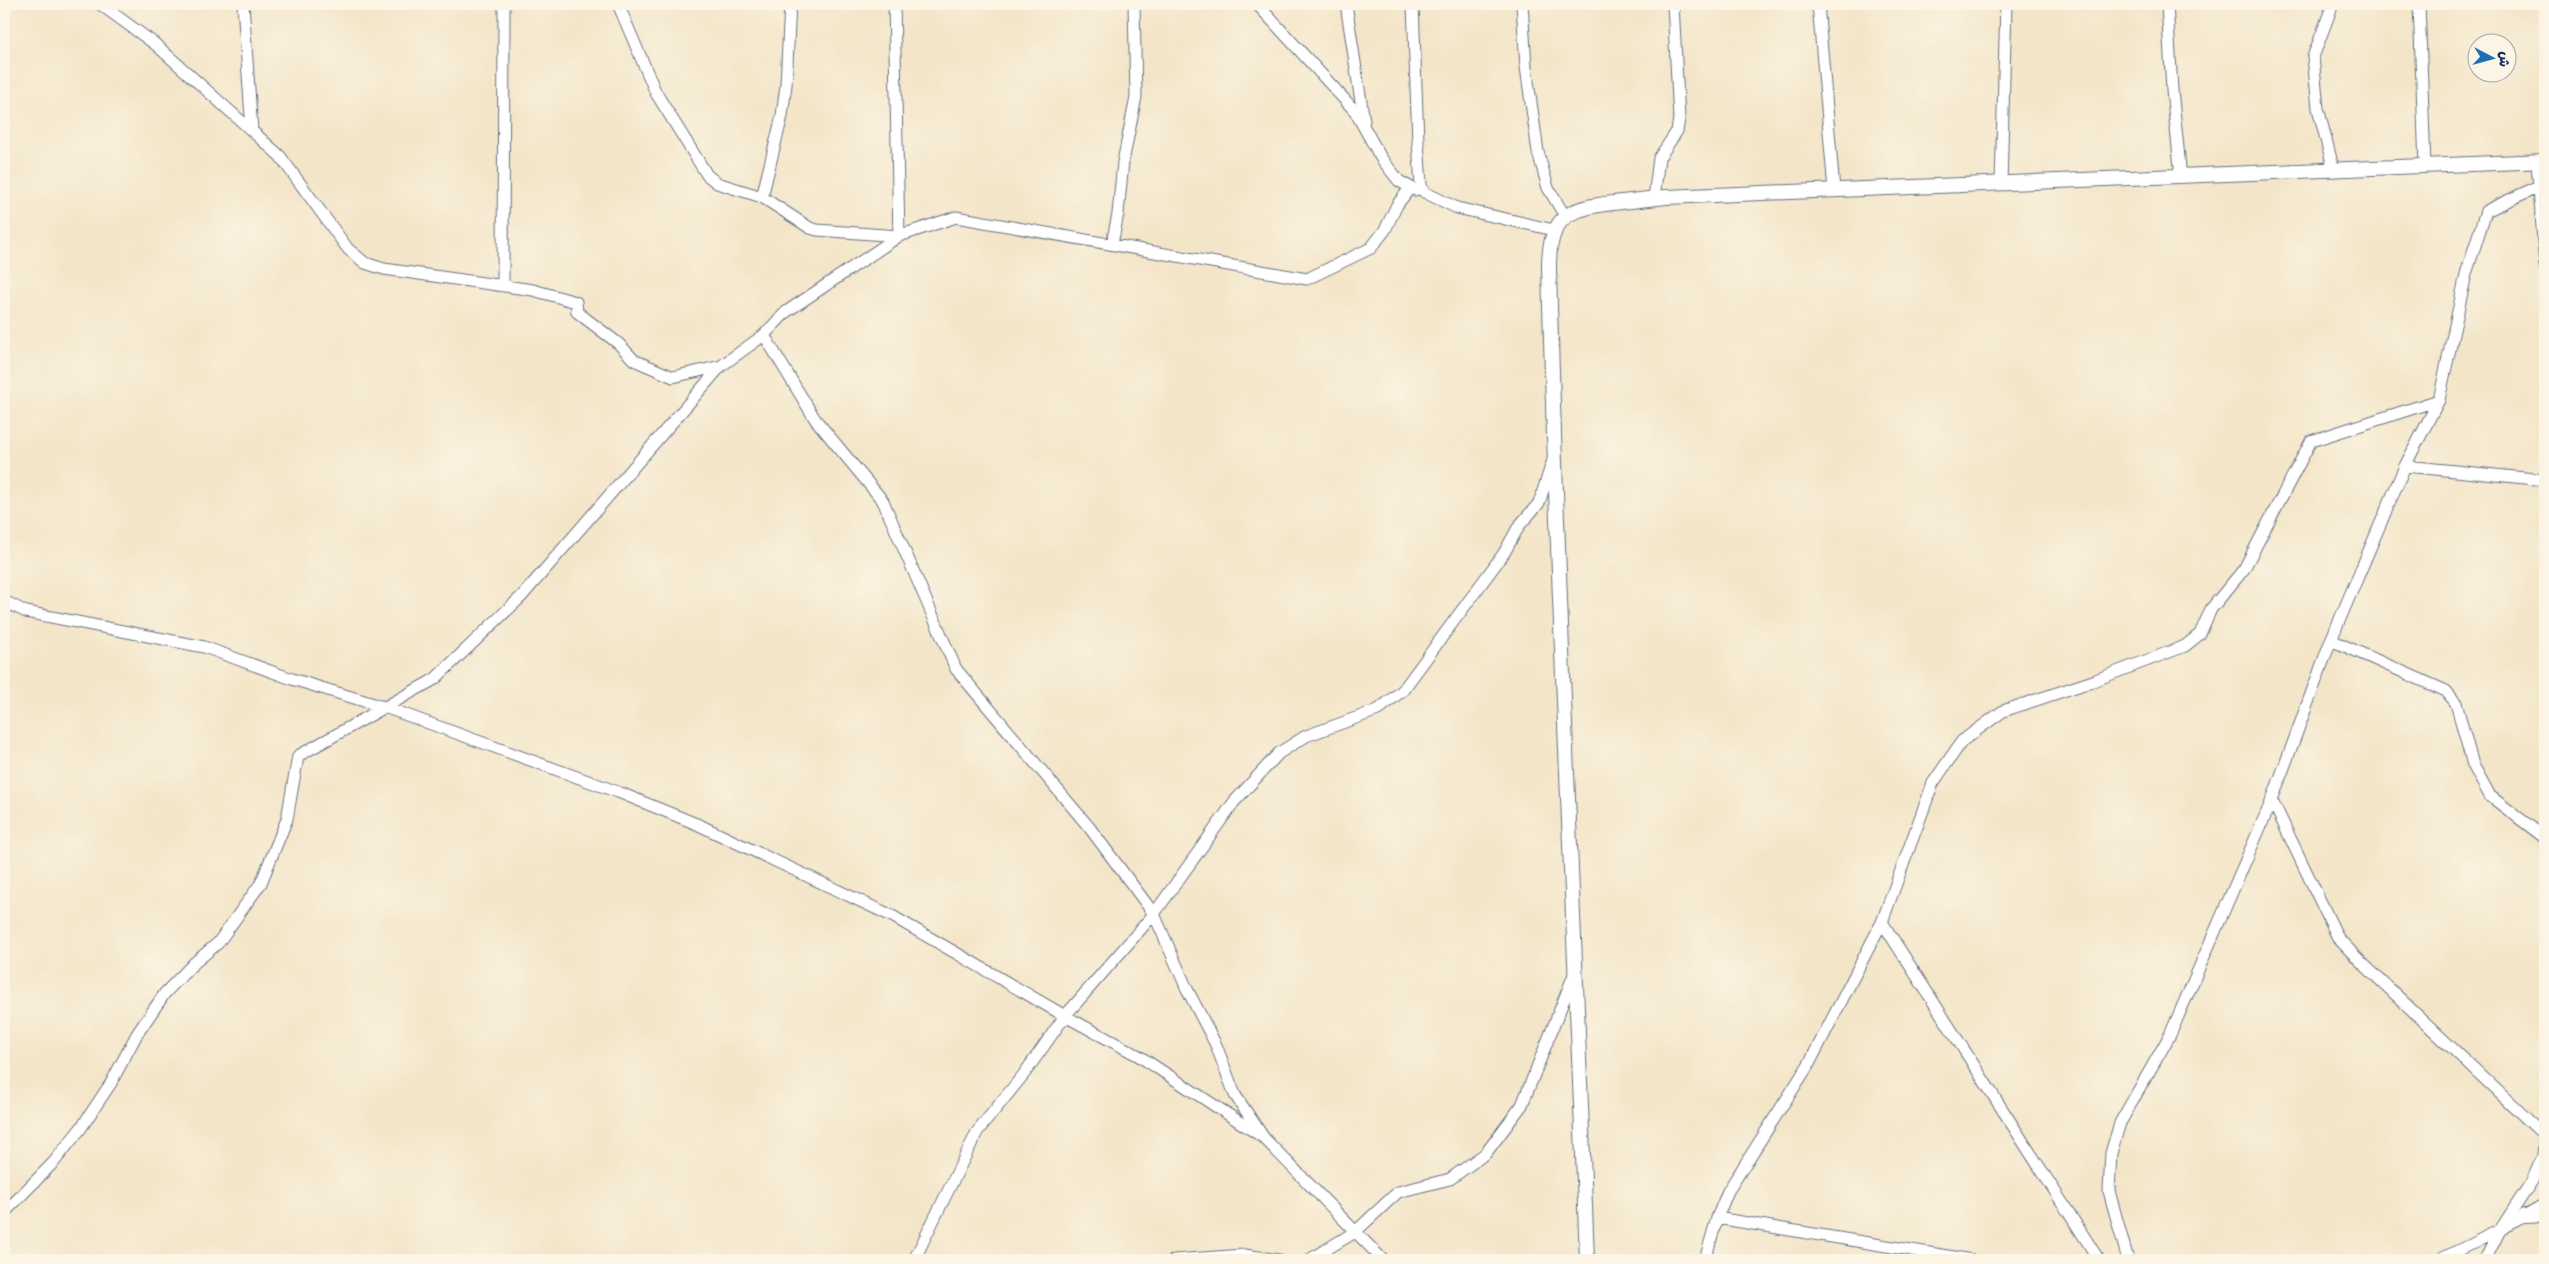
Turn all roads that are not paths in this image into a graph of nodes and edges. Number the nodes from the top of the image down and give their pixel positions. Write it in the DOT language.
graph roads {
  1 [pos="100,4"];
  2 [pos="243,4"];
  3 [pos="504,4"];
  4 [pos="618,4"];
  5 [pos="790,4"];
  6 [pos="894,4"];
  7 [pos="1134,4"];
  8 [pos="1257,4"];
  9 [pos="1346,4"];
  10 [pos="1413,4"];
  11 [pos="1522,4"];
  12 [pos="1672,4"];
  13 [pos="1818,4"];
  14 [pos="2006,4"];
  15 [pos="2167,4"];
  16 [pos="2333,4"];
  17 [pos="2419,4"];
  18 [pos="1365,129"];
  19 [pos="252,131"];
  20 [pos="2541,162"];
  21 [pos="2424,166"];
  22 [pos="2334,170"];
  23 [pos="2181,177"];
  24 [pos="2001,184"];
  25 [pos="1410,188"];
  26 [pos="1834,190"];
  27 [pos="1424,192"];
  28 [pos="2541,194"];
  29 [pos="762,197"];
  30 [pos="1654,198"];
  31 [pos="1564,216"];
  32 [pos="1554,230"];
  33 [pos="898,236"];
  34 [pos="1112,244"];
  35 [pos="2545,266"];
  36 [pos="503,286"];
  37 [pos="764,336"];
  38 [pos="721,366"];
  39 [pos="2439,400"];
  40 [pos="1554,459"];
  41 [pos="2405,466"];
  42 [pos="2545,480"];
  43 [pos="4,601"];
  44 [pos="2331,640"];
  45 [pos="387,708"];
  46 [pos="2272,800"];
  47 [pos="2545,838"];
  48 [pos="1154,914"];
  49 [pos="1882,922"];
  50 [pos="1577,968"];
  51 [pos="1065,1016"];
  52 [pos="2545,1129"];
  53 [pos="2545,1136"];
  54 [pos="1264,1138"];
  55 [pos="2545,1204"];
  56 [pos="4,1213"];
  57 [pos="2545,1214"];
  58 [pos="2524,1216"];
  59 [pos="1717,1218"];
  60 [pos="2500,1230"];
  61 [pos="1355,1232"];
  62 [pos="914,1260"];
  63 [pos="1174,1260"];
  64 [pos="1279,1260"];
  65 [pos="1309,1260"];
  66 [pos="1382,1260"];
  67 [pos="1587,1260"];
  68 [pos="1706,1260"];
  69 [pos="1972,1260"];
  70 [pos="2099,1260"];
  71 [pos="2128,1260"];
  72 [pos="2439,1260"];
  73 [pos="2485,1260"];
  1 -- 19 [label="street"];
  2 -- 19 [label="street"];
  3 -- 36 [label="street"];
  4 -- 29 [label="street"];
  5 -- 29 [label="street"];
  6 -- 33 [label="street"];
  7 -- 34 [label="street"];
  8 -- 18 [label="street"];
  9 -- 18 [label="street"];
  10 -- 27 [label="street"];
  11 -- 31 [label="street"];
  12 -- 30 [label="street"];
  13 -- 26 [label="street"];
  14 -- 24 [label="street"];
  15 -- 23 [label="street"];
  16 -- 22 [label="street"];
  17 -- 21 [label="street"];
  18 -- 25 [label="street"];
  19 -- 36 [label="street"];
  20 -- 21 [label="street"];
  20 -- 28 [label="street"];
  21 -- 22 [label="street"];
  22 -- 23 [label="street"];
  23 -- 24 [label="street"];
  24 -- 26 [label="street"];
  25 -- 27 [label="street"];
  25 -- 34 [label="street"];
  26 -- 30 [label="street"];
  27 -- 32 [label="street"];
  28 -- 35 [label="street"];
  28 -- 39 [label="street"];
  29 -- 33 [label="street"];
  30 -- 31 [label="street"];
  31 -- 32 [label="street"];
  32 -- 40 [label="street"];
  33 -- 34 [label="street"];
  33 -- 37 [label="street"];
  36 -- 38 [label="street"];
  37 -- 38 [label="street"];
  37 -- 48 [label="street"];
  38 -- 45 [label="street"];
  39 -- 41 [label="street"];
  39 -- 49 [label="street"];
  40 -- 48 [label="street"];
  40 -- 50 [label="street"];
  41 -- 42 [label="street"];
  41 -- 44 [label="street"];
  43 -- 45 [label="street"];
  44 -- 46 [label="street"];
  44 -- 47 [label="street"];
  45 -- 51 [label="street"];
  45 -- 56 [label="street"];
  46 -- 53 [label="street"];
  46 -- 71 [label="street"];
  48 -- 51 [label="street"];
  48 -- 54 [label="street"];
  49 -- 59 [label="street"];
  49 -- 70 [label="street"];
  50 -- 61 [label="street"];
  50 -- 67 [label="street"];
  51 -- 54 [label="street"];
  51 -- 62 [label="street"];
  52 -- 53 [label="street"];
  53 -- 60 [label="street"];
  54 -- 61 [label="street"];
  55 -- 58 [label="street"];
  57 -- 58 [label="street"];
  58 -- 60 [label="street"];
  59 -- 68 [label="street"];
  59 -- 69 [label="street"];
  60 -- 72 [label="street"];
  60 -- 73 [label="street"];
  61 -- 65 [label="street"];
  61 -- 66 [label="street"];
  63 -- 64 [label="street"];
}
